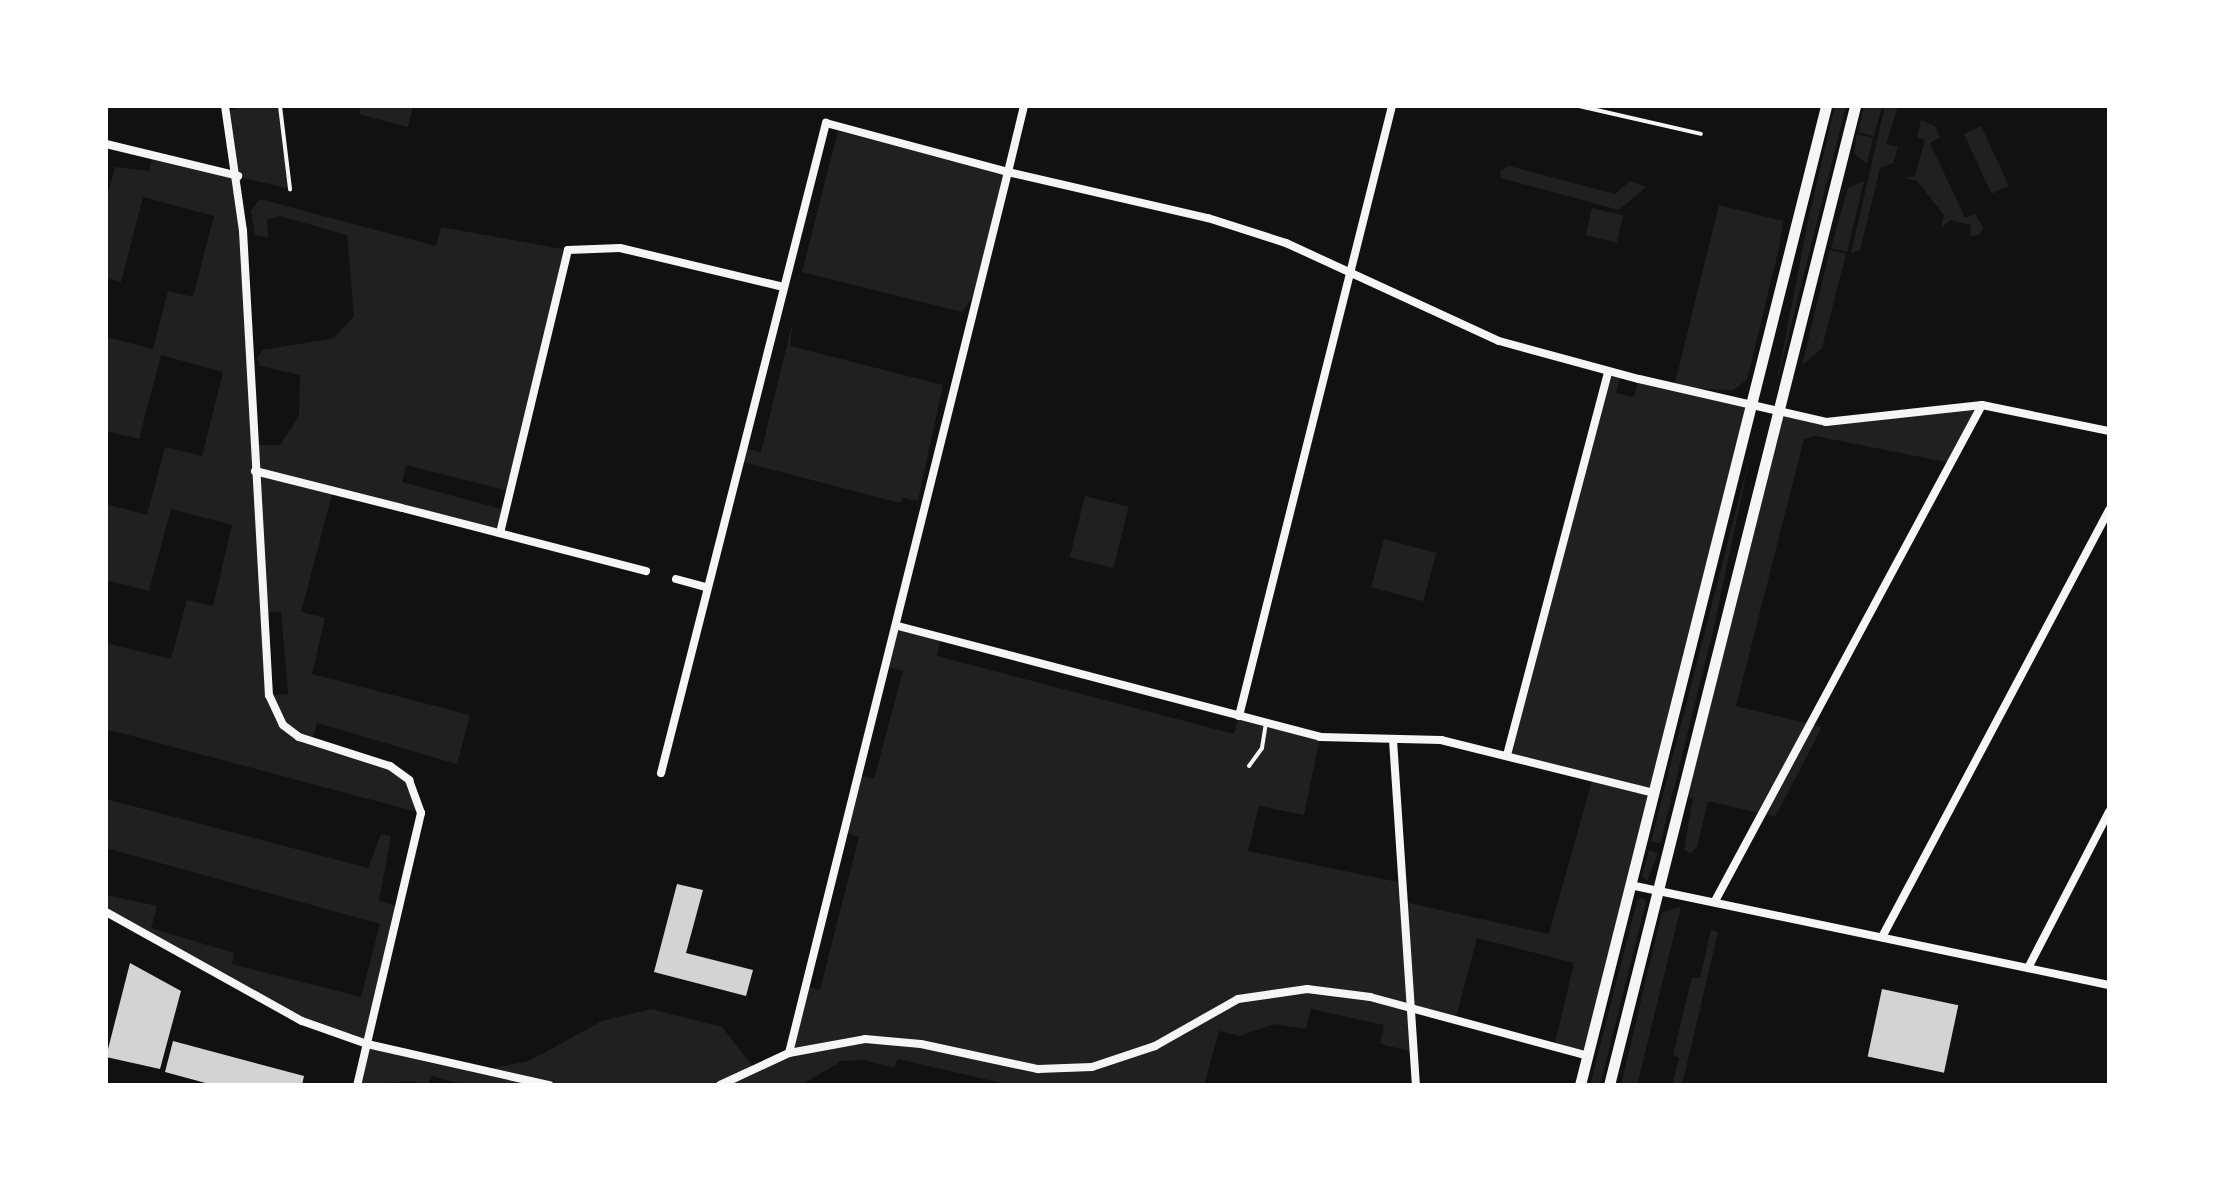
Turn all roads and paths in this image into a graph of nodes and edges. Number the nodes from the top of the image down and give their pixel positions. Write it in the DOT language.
graph roads {
  1 [pos="225,106"];
  2 [pos="280,106"];
  3 [pos="1024,106"];
  4 [pos="1392,106"];
  5 [pos="1579,106"];
  6 [pos="1826,106"];
  7 [pos="1855,106"];
  8 [pos="1701,134"];
  9 [pos="106,144"];
  10 [pos="1008,172"];
  11 [pos="238,176"];
  12 [pos="290,189"];
  13 [pos="1353,273"];
  14 [pos="780,286"];
  15 [pos="1608,372"];
  16 [pos="1751,405"];
  17 [pos="1982,405"];
  18 [pos="1778,412"];
  19 [pos="2109,431"];
  20 [pos="255,471"];
  21 [pos="2109,510"];
  22 [pos="500,533"];
  23 [pos="646,571"];
  24 [pos="676,579"];
  25 [pos="706,587"];
  26 [pos="898,626"];
  27 [pos="1239,716"];
  28 [pos="1266,723"];
  29 [pos="1393,740"];
  30 [pos="1507,755"];
  31 [pos="1249,766"];
  32 [pos="661,773"];
  33 [pos="1653,793"];
  34 [pos="2109,812"];
  35 [pos="1630,885"];
  36 [pos="1658,890"];
  37 [pos="1715,901"];
  38 [pos="106,912"];
  39 [pos="1882,937"];
  40 [pos="2028,968"];
  41 [pos="2109,985"];
  42 [pos="1411,1009"];
  43 [pos="367,1044"];
  44 [pos="789,1053"];
  45 [pos="1588,1056"];
  46 [pos="357,1085"];
  47 [pos="549,1085"];
  48 [pos="720,1085"];
  49 [pos="1416,1085"];
  50 [pos="1580,1085"];
  51 [pos="1609,1085"];
  1 -- 11 [label="street"];
  2 -- 12 [label="lane"];
  3 -- 10 [label="street"];
  4 -- 13 [label="street"];
  5 -- 8 [label="lane"];
  6 -- 16 [label="street"];
  7 -- 18 [label="street"];
  9 -- 11 [label="street"];
  10 -- 13 [label="street"];
  10 -- 14 [label="street"];
  10 -- 26 [label="street"];
  11 -- 20 [label="street"];
  13 -- 15 [label="street"];
  13 -- 27 [label="street"];
  14 -- 22 [label="street"];
  14 -- 25 [label="street"];
  15 -- 16 [label="street"];
  15 -- 30 [label="street"];
  16 -- 18 [label="street"];
  16 -- 33 [label="street"];
  17 -- 18 [label="street"];
  17 -- 19 [label="street"];
  17 -- 37 [label="street"];
  18 -- 36 [label="street"];
  20 -- 22 [label="street"];
  20 -- 43 [label="street"];
  21 -- 39 [label="street"];
  22 -- 23 [label="street"];
  24 -- 25 [label="street"];
  25 -- 32 [label="street"];
  26 -- 27 [label="street"];
  26 -- 44 [label="street"];
  27 -- 28 [label="street"];
  28 -- 29 [label="street"];
  28 -- 31 [label="lane"];
  29 -- 30 [label="street"];
  29 -- 42 [label="street"];
  30 -- 33 [label="street"];
  33 -- 35 [label="street"];
  34 -- 40 [label="street"];
  35 -- 36 [label="street"];
  35 -- 45 [label="street"];
  36 -- 37 [label="street"];
  36 -- 51 [label="street"];
  37 -- 39 [label="street"];
  38 -- 43 [label="street"];
  39 -- 40 [label="street"];
  40 -- 41 [label="street"];
  42 -- 44 [label="street"];
  42 -- 45 [label="street"];
  42 -- 49 [label="street"];
  43 -- 46 [label="street"];
  43 -- 47 [label="street"];
  44 -- 48 [label="street"];
  45 -- 50 [label="street"];
}
